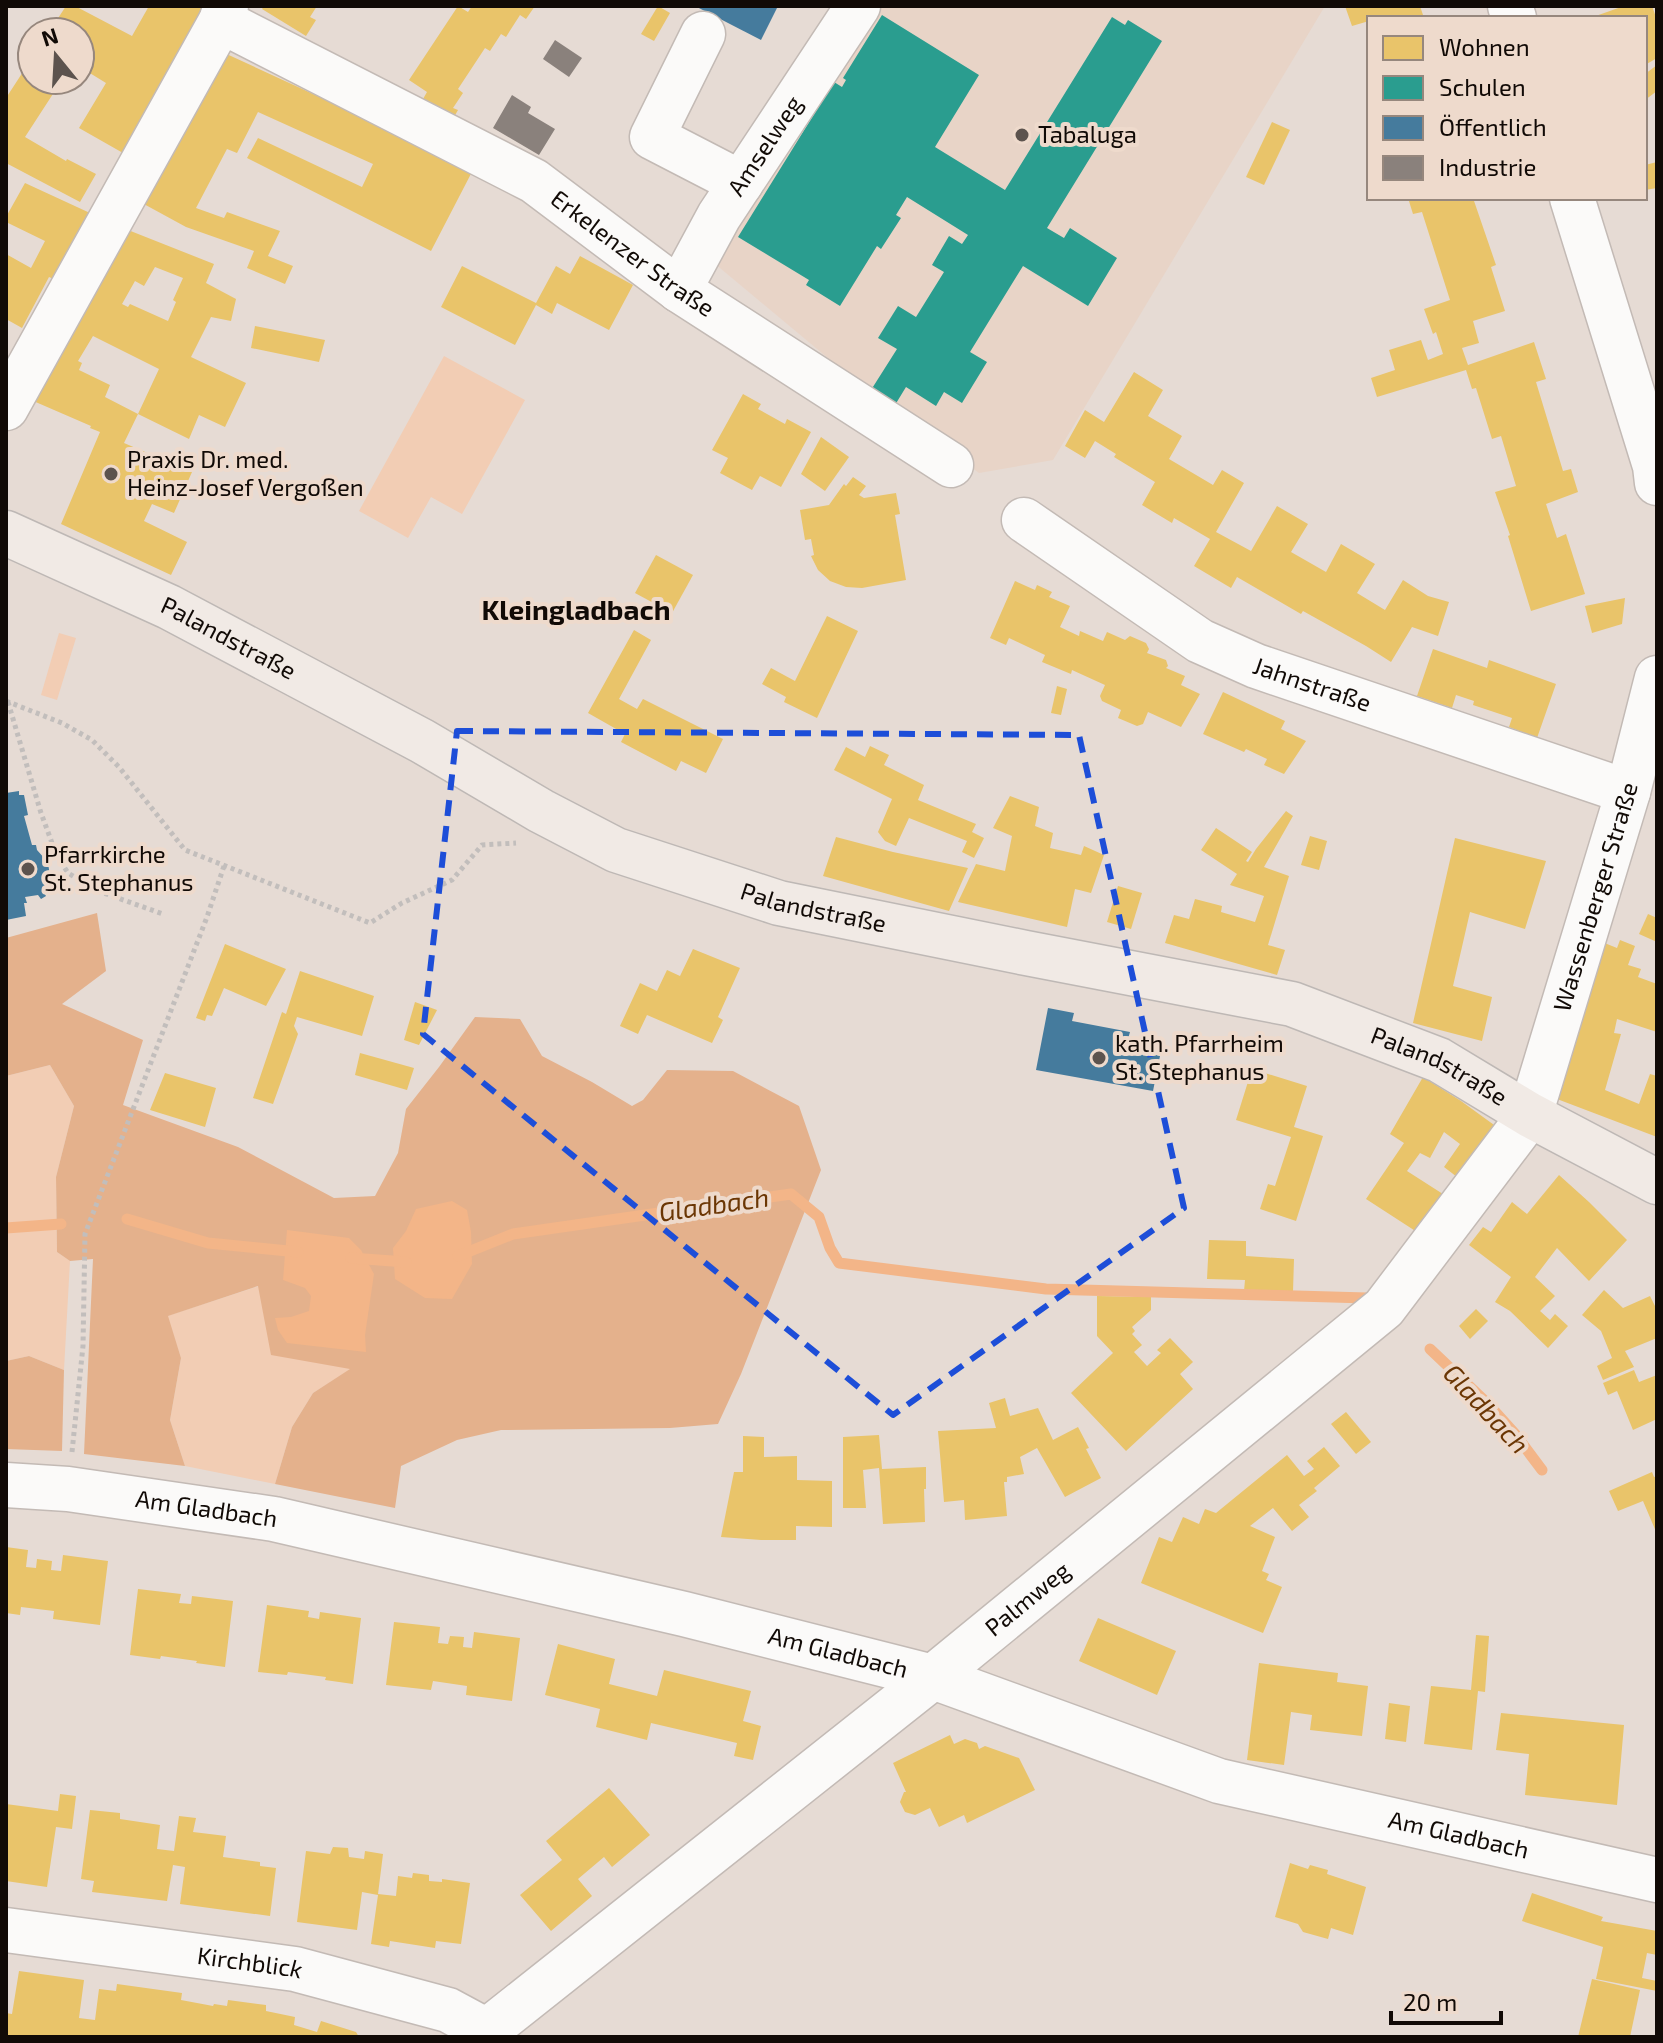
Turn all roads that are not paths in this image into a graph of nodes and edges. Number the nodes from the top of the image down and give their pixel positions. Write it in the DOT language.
graph roads {
  1 [pos="858,6"];
  2 [pos="224,14"];
  3 [pos="703,34"];
  4 [pos="741,183"];
  5 [pos="1573,200"];
  6 [pos="679,290"];
  7 [pos="6,408"];
  8 [pos="951,465"];
  9 [pos="1657,483"];
  10 [pos="1024,520"];
  11 [pos="6,533"];
  12 [pos="1657,678"];
  13 [pos="1628,792"];
  14 [pos="1530,1115"];
  15 [pos="1657,1182"];
  16 [pos="6,1485"];
  17 [pos="933,1677"];
  18 [pos="1657,1880"];
  19 [pos="6,1930"];
  20 [pos="483,2034"];
  1 -- 4 [label="street, Amselweg"];
  2 -- 6 [label="street, Erkelenzer Straße"];
  2 -- 7 [label="street, Erkelenzer Straße"];
  3 -- 4 [label="street"];
  4 -- 6 [label="street, Amselweg"];
  5 -- 9 [label="street"];
  6 -- 8 [label="street, Erkelenzer Straße"];
  10 -- 13 [label="street, Jahnstraße"];
  11 -- 14 [label="main road, Palandstraße"];
  12 -- 13 [label="street, Wassenberger Straße"];
  13 -- 14 [label="street, Wassenberger Straße"];
  14 -- 15 [label="main road, Palandstraße"];
  14 -- 17 [label="street, Palmweg"];
  16 -- 17 [label="street, Am Gladbach"];
  17 -- 18 [label="street, Am Gladbach"];
  17 -- 20 [label="street, Palmweg"];
  19 -- 20 [label="street, Kirchblick"];
}
